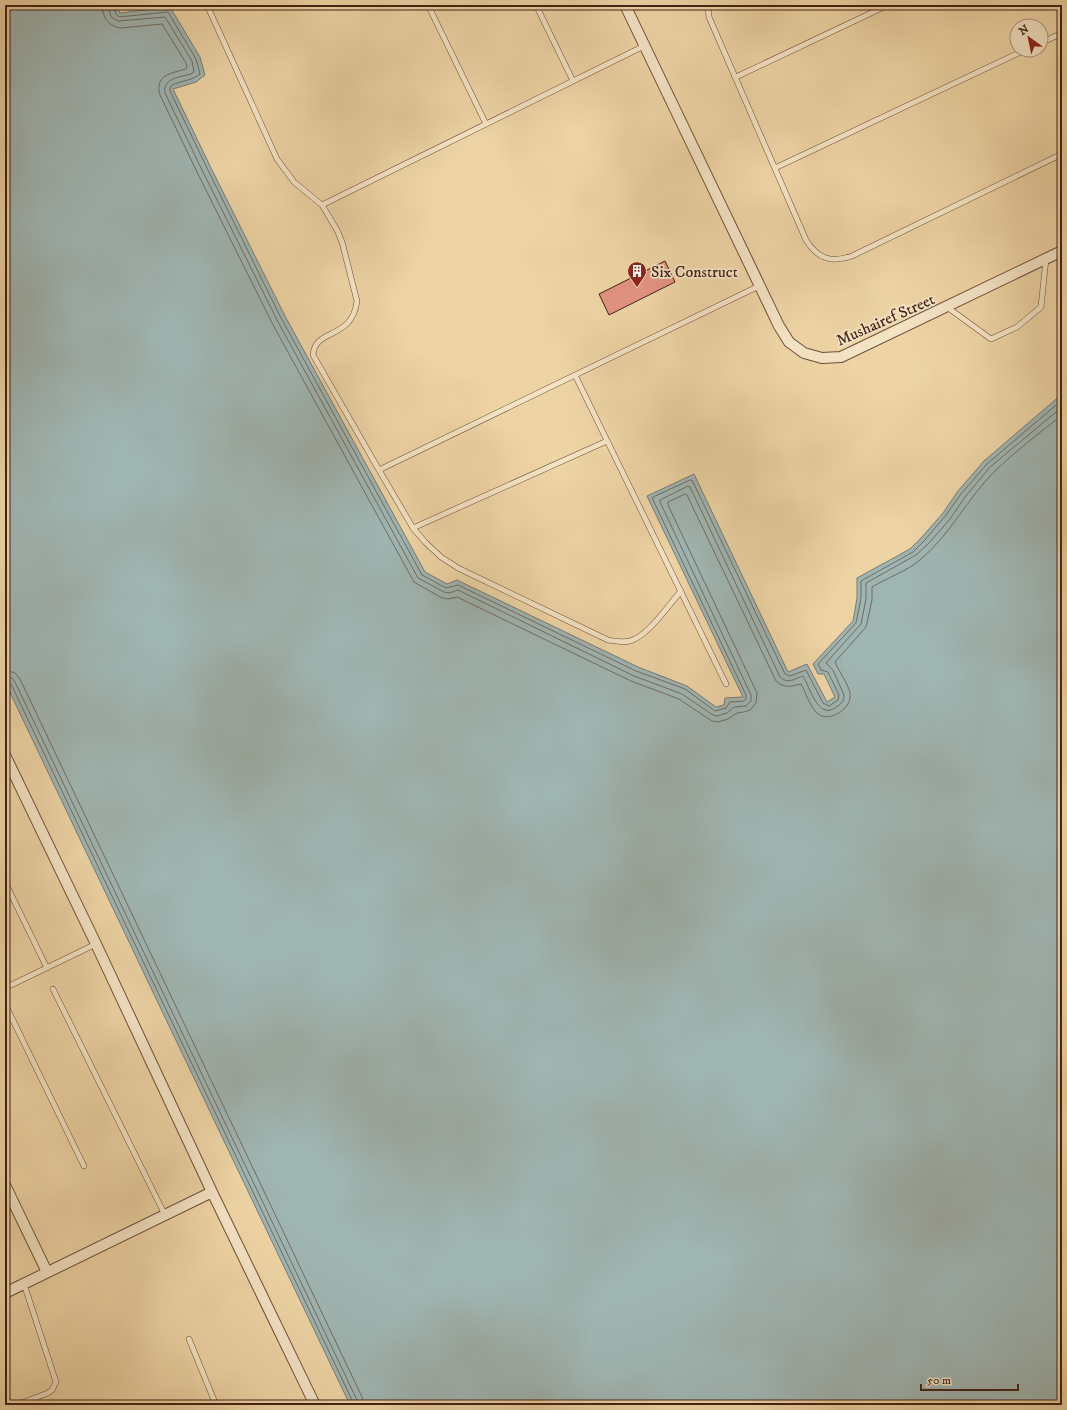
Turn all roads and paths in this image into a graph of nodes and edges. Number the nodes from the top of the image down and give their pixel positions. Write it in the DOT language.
graph roads {
  1 [pos="207,5"];
  2 [pos="428,5"];
  3 [pos="536,5"];
  4 [pos="625,5"];
  5 [pos="708,5"];
  6 [pos="888,5"];
  7 [pos="1062,33"];
  8 [pos="1049,39"];
  9 [pos="644,46"];
  10 [pos="1009,58"];
  11 [pos="736,77"];
  12 [pos="573,81"];
  13 [pos="486,124"];
  14 [pos="1062,154"];
  15 [pos="775,168"];
  16 [pos="322,205"];
  17 [pos="1062,251"];
  18 [pos="1046,259"];
  19 [pos="759,286"];
  20 [pos="947,307"];
  21 [pos="575,375"];
  22 [pos="607,441"];
  23 [pos="379,470"];
  24 [pos="413,528"];
  25 [pos="681,591"];
  26 [pos="726,684"];
  27 [pos="5,755"];
  28 [pos="5,882"];
  29 [pos="96,944"];
  30 [pos="47,968"];
  31 [pos="5,988"];
  32 [pos="53,989"];
  33 [pos="5,1004"];
  34 [pos="84,1166"];
  35 [pos="5,1185"];
  36 [pos="212,1192"];
  37 [pos="164,1215"];
  38 [pos="47,1272"];
  39 [pos="24,1284"];
  40 [pos="5,1293"];
  41 [pos="189,1339"];
  42 [pos="16,1405"];
  43 [pos="216,1405"];
  44 [pos="314,1405"];
  1 -- 16 [label="lane"];
  2 -- 13 [label="lane"];
  3 -- 12 [label="lane"];
  4 -- 9 [label="street, Mushairef Street"];
  5 -- 11 [label="lane"];
  6 -- 11 [label="lane"];
  7 -- 8 [label="lane"];
  9 -- 12 [label="lane"];
  9 -- 19 [label="street, Mushairef Street"];
  10 -- 15 [label="lane"];
  11 -- 15 [label="lane"];
  12 -- 13 [label="lane"];
  13 -- 16 [label="lane"];
  14 -- 15 [label="lane"];
  16 -- 23 [label="lane"];
  17 -- 18 [label="street, Mushairef Street"];
  18 -- 20 [label="street, Mushairef Street"];
  18 -- 20 [label="lane"];
  19 -- 20 [label="street, Mushairef Street"];
  19 -- 21 [label="lane"];
  21 -- 22 [label="lane"];
  21 -- 23 [label="lane"];
  22 -- 24 [label="lane"];
  22 -- 25 [label="lane"];
  23 -- 24 [label="lane"];
  24 -- 25 [label="lane"];
  25 -- 26 [label="lane"];
  27 -- 29 [label="street"];
  28 -- 30 [label="lane"];
  29 -- 30 [label="lane"];
  29 -- 36 [label="street"];
  30 -- 31 [label="lane"];
  32 -- 37 [label="lane"];
  33 -- 34 [label="lane"];
  35 -- 38 [label="street"];
  36 -- 37 [label="street"];
  36 -- 44 [label="street"];
  37 -- 38 [label="street"];
  38 -- 39 [label="street"];
  39 -- 40 [label="street"];
  39 -- 42 [label="lane"];
  41 -- 43 [label="lane"];
}
